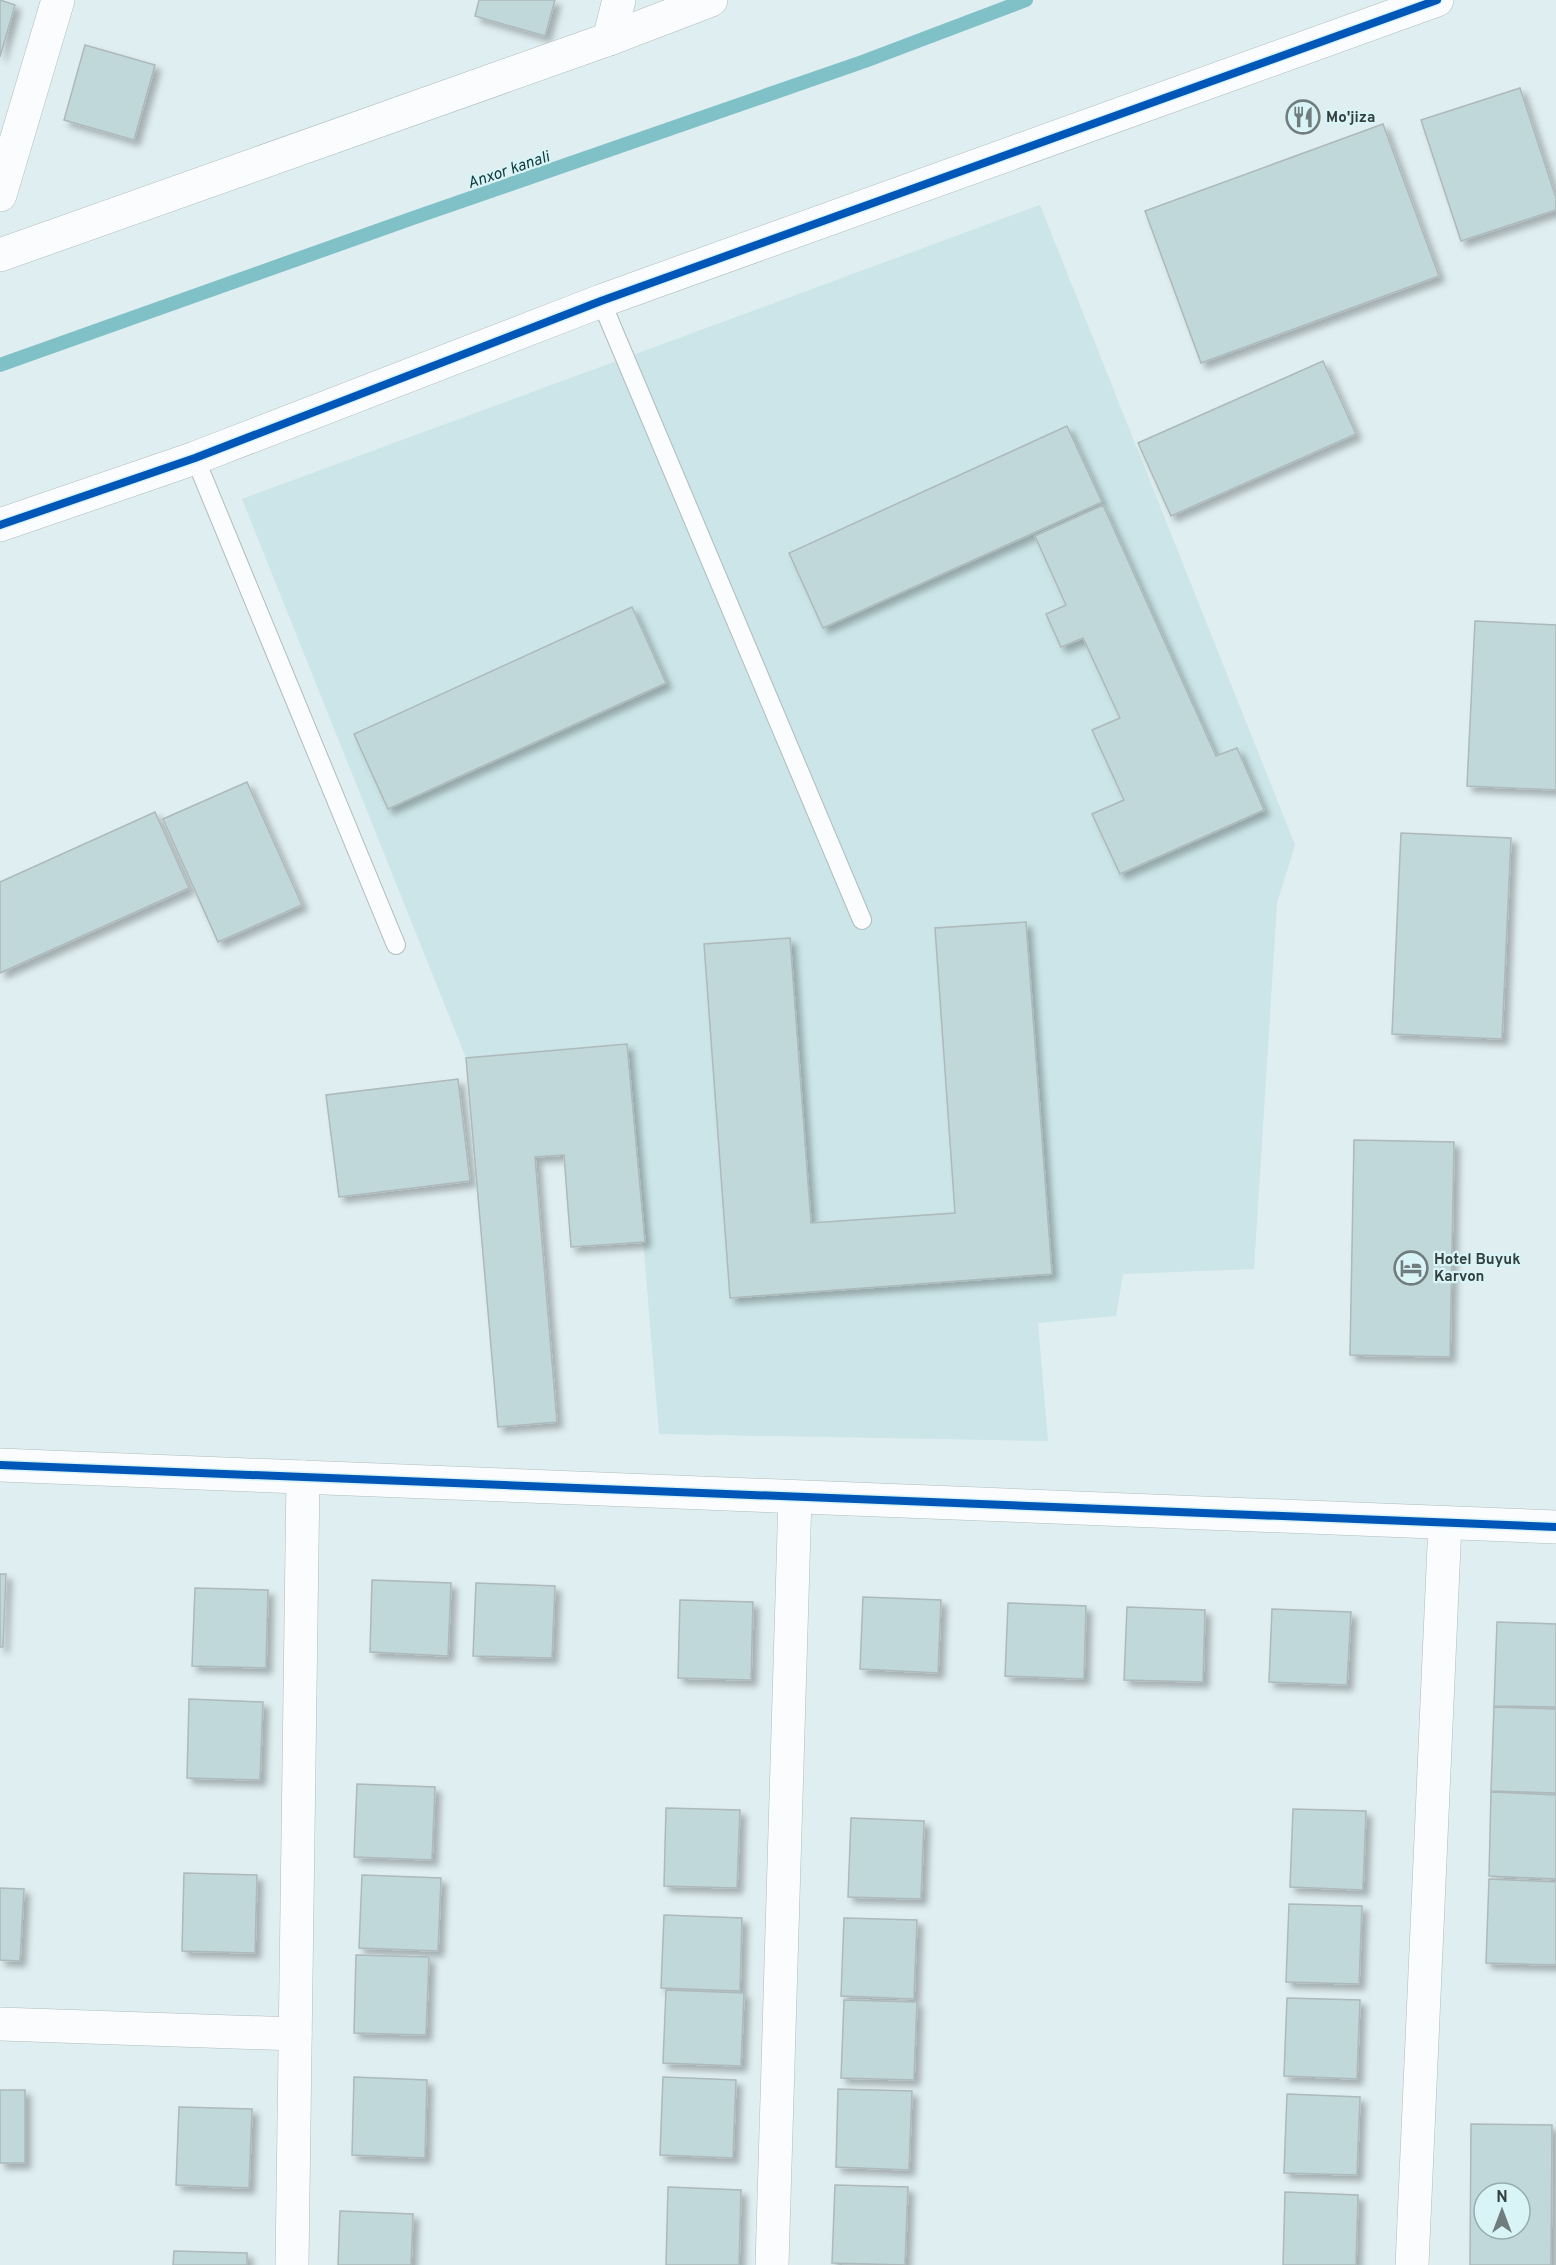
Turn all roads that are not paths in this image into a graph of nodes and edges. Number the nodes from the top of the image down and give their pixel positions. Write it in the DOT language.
graph roads {
  1 [pos="58,0"];
  2 [pos="619,0"];
  3 [pos="711,0"];
  4 [pos="1437,0"];
  5 [pos="609,39"];
  6 [pos="0,195"];
  7 [pos="0,255"];
  8 [pos="601,301"];
  9 [pos="195,458"];
  10 [pos="0,525"];
  11 [pos="861,920"];
  12 [pos="396,945"];
  13 [pos="0,1465"];
  14 [pos="303,1477"];
  15 [pos="795,1497"];
  16 [pos="1445,1523"];
  17 [pos="1556,1527"];
  18 [pos="0,2024"];
  19 [pos="295,2034"];
  20 [pos="292,2265"];
  21 [pos="772,2265"];
  22 [pos="1412,2265"];
  1 -- 6 [label="street"];
  2 -- 5 [label="street"];
  3 -- 5 [label="street"];
  4 -- 8 [label="street"];
  5 -- 7 [label="street"];
  8 -- 9 [label="street"];
  8 -- 11 [label="lane"];
  9 -- 10 [label="street"];
  9 -- 12 [label="lane"];
  13 -- 14 [label="street"];
  14 -- 15 [label="street"];
  14 -- 19 [label="street"];
  15 -- 16 [label="street"];
  15 -- 21 [label="street"];
  16 -- 17 [label="street"];
  16 -- 22 [label="street"];
  18 -- 19 [label="street"];
  19 -- 20 [label="street"];
}
